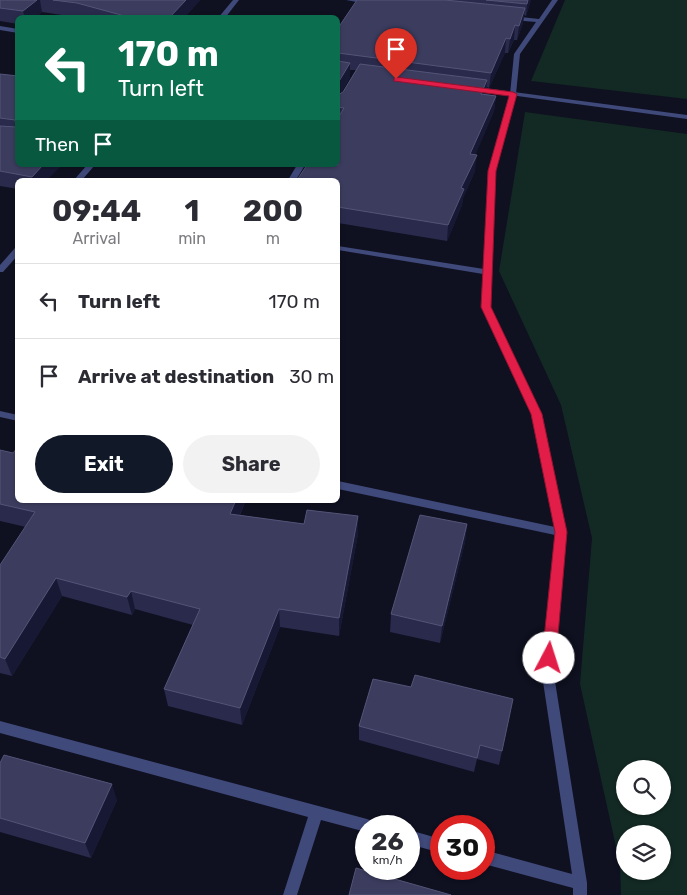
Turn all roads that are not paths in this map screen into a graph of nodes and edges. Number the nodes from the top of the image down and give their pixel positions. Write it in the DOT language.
graph roads {
  1 [pos="236,0"];
  2 [pos="349,0"];
  3 [pos="555,0"];
  4 [pos="378,3"];
  5 [pos="224,15"];
  6 [pos="501,17"];
  7 [pos="539,22"];
  8 [pos="0,28"];
  9 [pos="15,30"];
  10 [pos="464,88"];
  11 [pos="513,94"];
  12 [pos="687,116"];
  13 [pos="89,167"];
  14 [pos="300,167"];
  15 [pos="80,178"];
  16 [pos="293,178"];
  17 [pos="340,248"];
  18 [pos="15,253"];
  19 [pos="0,270"];
  20 [pos="487,272"];
  21 [pos="0,414"];
  22 [pos="15,417"];
  23 [pos="340,485"];
  24 [pos="561,532"];
  25 [pos="0,727"];
  26 [pos="316,812"];
  27 [pos="355,822"];
  28 [pos="495,862"];
  29 [pos="580,889"];
  30 [pos="290,895"];
  1 -- 5 [label="street"];
  2 -- 4 [label="street"];
  3 -- 7 [label="street"];
  6 -- 7 [label="street"];
  7 -- 11 [label="street"];
  8 -- 9 [label="street"];
  10 -- 11 [label="street"];
  11 -- 12 [label="street"];
  11 -- 20 [label="street"];
  13 -- 15 [label="street"];
  14 -- 16 [label="street"];
  17 -- 20 [label="street"];
  18 -- 19 [label="street"];
  20 -- 24 [label="street"];
  21 -- 22 [label="street"];
  23 -- 24 [label="street"];
  24 -- 29 [label="street"];
  25 -- 26 [label="street"];
  26 -- 27 [label="street"];
  26 -- 30 [label="street"];
  28 -- 29 [label="street"];
}
